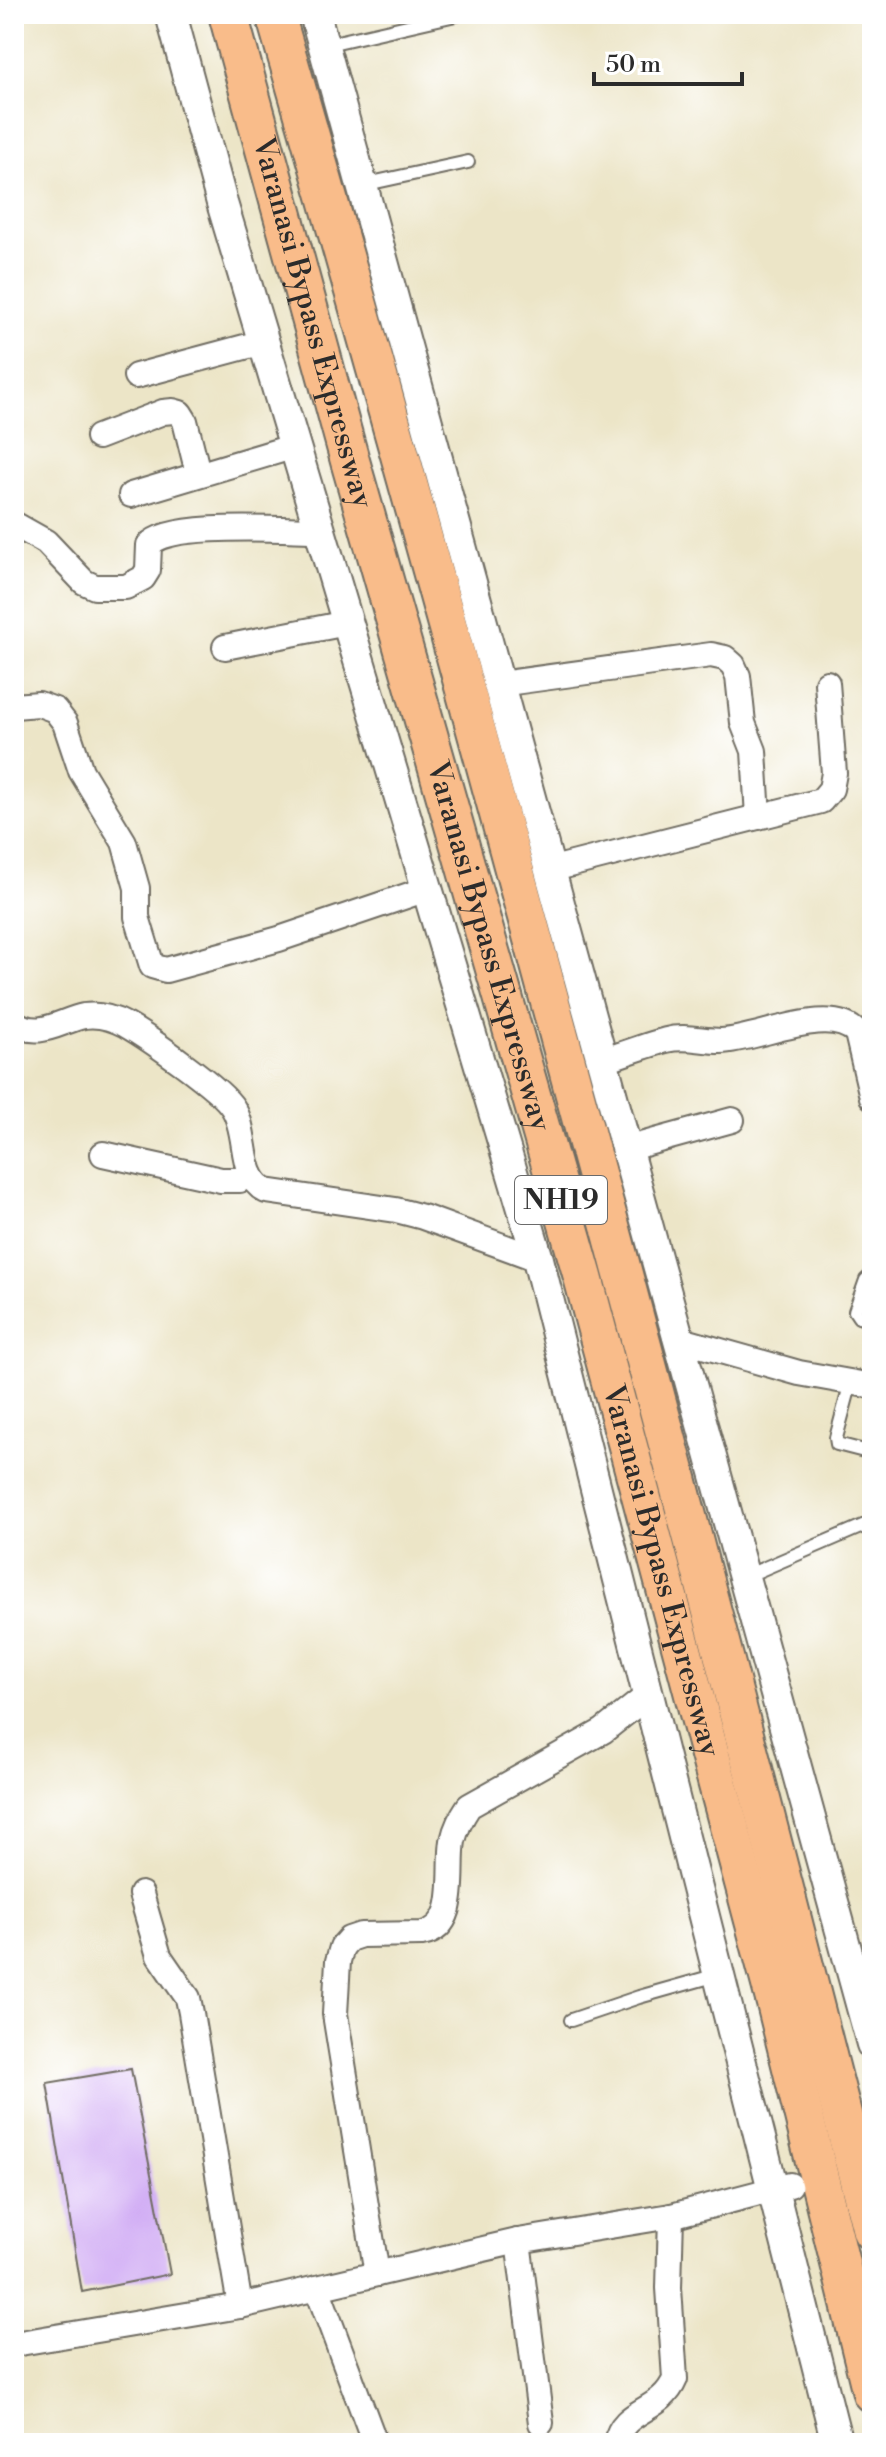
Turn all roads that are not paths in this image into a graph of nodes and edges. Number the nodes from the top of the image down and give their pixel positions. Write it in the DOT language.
graph roads {
  1 [pos="171,14"];
  2 [pos="228,14"];
  3 [pos="275,14"];
  4 [pos="315,14"];
  5 [pos="460,14"];
  6 [pos="324,45"];
  7 [pos="468,162"];
  8 [pos="362,185"];
  9 [pos="263,342"];
  10 [pos="136,376"];
  11 [pos="98,437"];
  12 [pos="295,446"];
  13 [pos="198,473"];
  14 [pos="131,495"];
  15 [pos="14,524"];
  16 [pos="320,530"];
  17 [pos="347,623"];
  18 [pos="225,647"];
  19 [pos="827,683"];
  20 [pos="499,684"];
  21 [pos="14,706"];
  22 [pos="758,817"];
  23 [pos="549,870"];
  24 [pos="427,889"];
  25 [pos="14,1022"];
  26 [pos="602,1061"];
  27 [pos="872,1097"];
  28 [pos="732,1120"];
  29 [pos="626,1149"];
  30 [pos="103,1154"];
  31 [pos="250,1175"];
  32 [pos="538,1259"];
  33 [pos="872,1275"];
  34 [pos="872,1321"];
  35 [pos="678,1339"];
  36 [pos="862,1384"];
  37 [pos="872,1453"];
  38 [pos="872,1522"];
  39 [pos="744,1577"];
  40 [pos="647,1696"];
  41 [pos="141,1894"];
  42 [pos="718,1975"];
  43 [pos="571,2020"];
  44 [pos="872,2044"];
  45 [pos="781,2188"];
  46 [pos="671,2216"];
  47 [pos="872,2231"];
  48 [pos="518,2241"];
  49 [pos="377,2274"];
  50 [pos="317,2288"];
  51 [pos="240,2306"];
  52 [pos="14,2344"];
  53 [pos="872,2393"];
  54 [pos="541,2423"];
  55 [pos="375,2443"];
  56 [pos="616,2443"];
  57 [pos="837,2443"];
  1 -- 9 [label="street"];
  2 -- 53 [label="highway, Varanasi Bypass Expressway / NH19"];
  3 -- 47 [label="highway, Varanasi Bypass Expressway / NH19"];
  4 -- 6 [label="street"];
  5 -- 6 [label="lane"];
  6 -- 8 [label="street"];
  7 -- 8 [label="lane"];
  8 -- 20 [label="street"];
  9 -- 10 [label="street"];
  9 -- 12 [label="street"];
  11 -- 13 [label="street"];
  12 -- 13 [label="street"];
  12 -- 16 [label="street"];
  13 -- 14 [label="street"];
  15 -- 16 [label="street"];
  16 -- 17 [label="street"];
  17 -- 18 [label="street"];
  17 -- 24 [label="street"];
  19 -- 22 [label="street"];
  20 -- 22 [label="street"];
  20 -- 23 [label="street"];
  21 -- 24 [label="street"];
  22 -- 23 [label="street"];
  23 -- 26 [label="street"];
  24 -- 32 [label="street"];
  25 -- 31 [label="street"];
  26 -- 27 [label="street"];
  26 -- 29 [label="street"];
  28 -- 29 [label="street"];
  29 -- 35 [label="street"];
  30 -- 31 [label="street"];
  31 -- 32 [label="street"];
  32 -- 40 [label="street"];
  33 -- 34 [label="lane"];
  35 -- 36 [label="street"];
  35 -- 39 [label="street"];
  36 -- 37 [label="lane"];
  38 -- 39 [label="lane"];
  39 -- 44 [label="street"];
  40 -- 42 [label="street"];
  40 -- 49 [label="street"];
  41 -- 51 [label="street"];
  42 -- 43 [label="lane"];
  42 -- 45 [label="street"];
  45 -- 46 [label="street"];
  45 -- 57 [label="street"];
  46 -- 48 [label="street"];
  46 -- 56 [label="street"];
  48 -- 49 [label="street"];
  48 -- 54 [label="street"];
  49 -- 50 [label="street"];
  50 -- 51 [label="street"];
  50 -- 55 [label="street"];
  51 -- 52 [label="street"];
}
